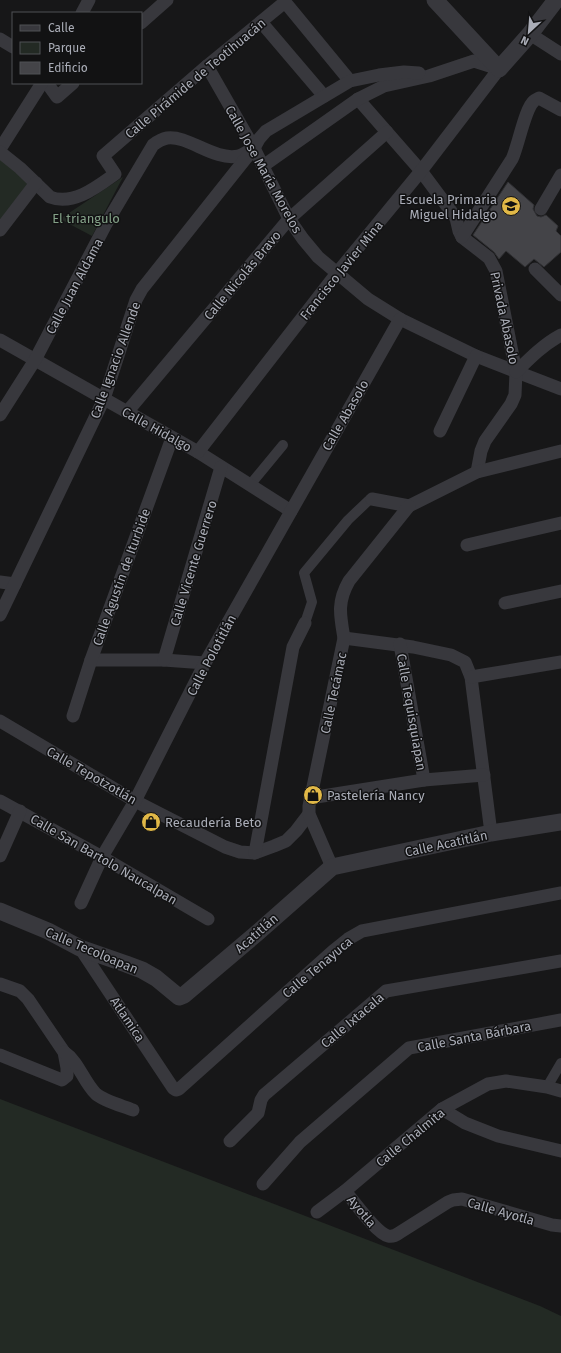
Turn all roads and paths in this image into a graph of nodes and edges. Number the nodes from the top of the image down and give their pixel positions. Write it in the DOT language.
graph roads {
  1 [pos="89,0"];
  2 [pos="167,0"];
  3 [pos="435,0"];
  4 [pos="556,0"];
  5 [pos="286,1"];
  6 [pos="83,12"];
  7 [pos="142,22"];
  8 [pos="261,22"];
  9 [pos="530,34"];
  10 [pos="0,39"];
  11 [pos="12,46"];
  12 [pos="561,54"];
  13 [pos="207,66"];
  14 [pos="499,69"];
  15 [pos="429,76"];
  16 [pos="350,81"];
  17 [pos="41,84"];
  18 [pos="49,84"];
  19 [pos="72,84"];
  20 [pos="324,96"];
  21 [pos="358,99"];
  22 [pos="561,110"];
  23 [pos="387,132"];
  24 [pos="254,148"];
  25 [pos="0,150"];
  26 [pos="263,166"];
  27 [pos="421,171"];
  28 [pos="561,175"];
  29 [pos="36,182"];
  30 [pos="542,209"];
  31 [pos="289,219"];
  32 [pos="0,230"];
  33 [pos="462,237"];
  34 [pos="535,269"];
  35 [pos="337,273"];
  36 [pos="561,295"];
  37 [pos="400,319"];
  38 [pos="561,335"];
  39 [pos="0,340"];
  40 [pos="476,356"];
  41 [pos="35,360"];
  42 [pos="516,372"];
  43 [pos="561,389"];
  44 [pos="104,399"];
  45 [pos="126,412"];
  46 [pos="0,415"];
  47 [pos="440,431"];
  48 [pos="172,438"];
  49 [pos="283,445"];
  50 [pos="561,451"];
  51 [pos="198,452"];
  52 [pos="221,467"];
  53 [pos="477,472"];
  54 [pos="250,485"];
  55 [pos="372,498"];
  56 [pos="409,506"];
  57 [pos="290,511"];
  58 [pos="561,523"];
  59 [pos="467,545"];
  60 [pos="0,582"];
  61 [pos="15,584"];
  62 [pos="561,591"];
  63 [pos="505,604"];
  64 [pos="0,615"];
  65 [pos="305,623"];
  66 [pos="344,638"];
  67 [pos="400,644"];
  68 [pos="91,660"];
  69 [pos="164,660"];
  70 [pos="561,662"];
  71 [pos="205,663"];
  72 [pos="471,677"];
  73 [pos="73,716"];
  74 [pos="0,721"];
  75 [pos="484,775"];
  76 [pos="424,780"];
  77 [pos="310,798"];
  78 [pos="0,801"];
  79 [pos="135,801"];
  80 [pos="20,811"];
  81 [pos="309,814"];
  82 [pos="561,822"];
  83 [pos="491,834"];
  84 [pos="255,853"];
  85 [pos="0,856"];
  86 [pos="102,857"];
  87 [pos="332,867"];
  88 [pos="561,893"];
  89 [pos="81,903"];
  90 [pos="0,911"];
  91 [pos="208,919"];
  92 [pos="80,948"];
  93 [pos="561,961"];
  94 [pos="0,984"];
  95 [pos="179,997"];
  96 [pos="561,1020"];
  97 [pos="64,1052"];
  98 [pos="0,1055"];
  99 [pos="561,1063"];
  100 [pos="547,1087"];
  101 [pos="176,1090"];
  102 [pos="561,1091"];
  103 [pos="442,1109"];
  104 [pos="134,1110"];
  105 [pos="230,1141"];
  106 [pos="561,1151"];
  107 [pos="263,1184"];
  108 [pos="345,1191"];
  109 [pos="317,1212"];
  110 [pos="561,1226"];
  111 [pos="380,1232"];
  1 -- 6 [label="street"];
  2 -- 7 [label="street"];
  3 -- 14 [label="street"];
  4 -- 9 [label="street"];
  5 -- 8 [label="street, Calle Pirámide de Teotihuacán"];
  5 -- 16 [label="street"];
  8 -- 13 [label="street, Calle Pirámide de Teotihuacán"];
  8 -- 20 [label="street"];
  9 -- 12 [label="street"];
  9 -- 14 [label="street"];
  10 -- 11 [label="street"];
  13 -- 24 [label="street, Calle Jose María Morelos"];
  13 -- 29 [label="street, Calle Pirámide de Teotihuacán"];
  14 -- 15 [label="street"];
  14 -- 27 [label="street, Francisco Javier Mina"];
  15 -- 16 [label="street, Calle Ignacio Allende"];
  15 -- 21 [label="street"];
  16 -- 20 [label="street, Calle Ignacio Allende"];
  17 -- 25 [label="street"];
  18 -- 19 [label="street"];
  20 -- 24 [label="street, Calle Ignacio Allende"];
  21 -- 23 [label="street"];
  21 -- 26 [label="street"];
  22 -- 33 [label="street"];
  23 -- 27 [label="street"];
  23 -- 31 [label="street, Calle Nicolás Bravo"];
  24 -- 26 [label="street, Calle Jose María Morelos"];
  24 -- 41 [label="street, Calle Juan Aldama"];
  24 -- 44 [label="street, Calle Ignacio Allende"];
  25 -- 29 [label="street"];
  26 -- 31 [label="street, Calle Jose María Morelos"];
  27 -- 33 [label="street"];
  27 -- 35 [label="street, Francisco Javier Mina"];
  28 -- 30 [label="street"];
  29 -- 32 [label="street"];
  31 -- 35 [label="street, Calle Jose María Morelos"];
  31 -- 45 [label="street, Calle Nicolás Bravo"];
  33 -- 42 [label="street, Privada Abasolo"];
  34 -- 36 [label="street"];
  35 -- 37 [label="street, Calle Jose María Morelos"];
  35 -- 51 [label="street, Francisco Javier Mina"];
  37 -- 40 [label="street, Calle Jose María Morelos"];
  37 -- 57 [label="street, Calle Abasolo"];
  38 -- 42 [label="street"];
  39 -- 41 [label="street, Calle Hidalgo"];
  40 -- 42 [label="street, Calle Jose María Morelos"];
  40 -- 47 [label="street"];
  41 -- 44 [label="street, Calle Hidalgo"];
  41 -- 46 [label="street, Calle Juan Aldama"];
  42 -- 43 [label="street, Calle Jose María Morelos"];
  42 -- 53 [label="street, Privada Abasolo"];
  44 -- 45 [label="street, Calle Hidalgo"];
  44 -- 61 [label="street, Calle Ignacio Allende"];
  45 -- 48 [label="street, Calle Hidalgo"];
  48 -- 51 [label="street, Calle Hidalgo"];
  48 -- 68 [label="street, Calle Agustín de Iturbide"];
  49 -- 54 [label="street"];
  50 -- 53 [label="street"];
  51 -- 52 [label="street, Calle Hidalgo"];
  52 -- 54 [label="street, Calle Hidalgo"];
  52 -- 69 [label="street, Calle Vicente Guerrero"];
  53 -- 56 [label="street"];
  54 -- 57 [label="street, Calle Hidalgo"];
  55 -- 56 [label="street"];
  55 -- 65 [label="street"];
  56 -- 66 [label="street"];
  57 -- 71 [label="street, Calle Polotitlán"];
  58 -- 59 [label="street"];
  60 -- 61 [label="street"];
  61 -- 64 [label="street, Calle Ignacio Allende"];
  62 -- 63 [label="street"];
  65 -- 84 [label="street"];
  66 -- 67 [label="street, Calle Tecámac"];
  66 -- 77 [label="street, Calle Tecámac"];
  67 -- 72 [label="street, Calle Tecámac"];
  67 -- 76 [label="street, Calle Tequisquiapan"];
  68 -- 69 [label="street"];
  68 -- 73 [label="street, Calle Agustín de Iturbide"];
  69 -- 71 [label="street"];
  70 -- 72 [label="street"];
  71 -- 79 [label="street, Calle Polotitlán"];
  72 -- 75 [label="street, Calle Tecámac"];
  74 -- 79 [label="street, Calle Tepotzotlán"];
  75 -- 76 [label="street"];
  75 -- 83 [label="street, Calle Tecámac"];
  76 -- 77 [label="street"];
  77 -- 81 [label="street, Calle Tecámac"];
  78 -- 80 [label="street, Calle San Bartolo Naucalpan"];
  79 -- 84 [label="street, Calle Tepotzotlán"];
  79 -- 86 [label="street, Calle Polotitlán"];
  80 -- 85 [label="street"];
  80 -- 86 [label="street, Calle San Bartolo Naucalpan"];
  81 -- 84 [label="street, Calle Tepotzotlán"];
  81 -- 87 [label="street"];
  82 -- 83 [label="street, Calle Acatitlán"];
  83 -- 87 [label="street, Calle Acatitlán"];
  86 -- 89 [label="street, Calle Polotitlán"];
  86 -- 91 [label="street, Calle San Bartolo Naucalpan"];
  87 -- 95 [label="street, Acatitlán"];
  88 -- 101 [label="street, Calle Tenayuca"];
  90 -- 92 [label="street, Calle Tecoloapan"];
  92 -- 95 [label="street, Calle Tecoloapan"];
  92 -- 101 [label="street, Atlamica"];
  93 -- 105 [label="street, Calle Ixtacala"];
  94 -- 97 [label="street"];
  96 -- 107 [label="street, Calle Santa Bárbara"];
  97 -- 98 [label="street"];
  97 -- 104 [label="street"];
  99 -- 100 [label="street"];
  100 -- 102 [label="street, Calle Chalmita"];
  100 -- 103 [label="street, Calle Chalmita"];
  103 -- 106 [label="street"];
  103 -- 108 [label="street, Calle Chalmita"];
  108 -- 109 [label="street, Calle Chalmita"];
  108 -- 111 [label="street, Ayotla"];
  110 -- 111 [label="street, Calle Ayotla"];
}
